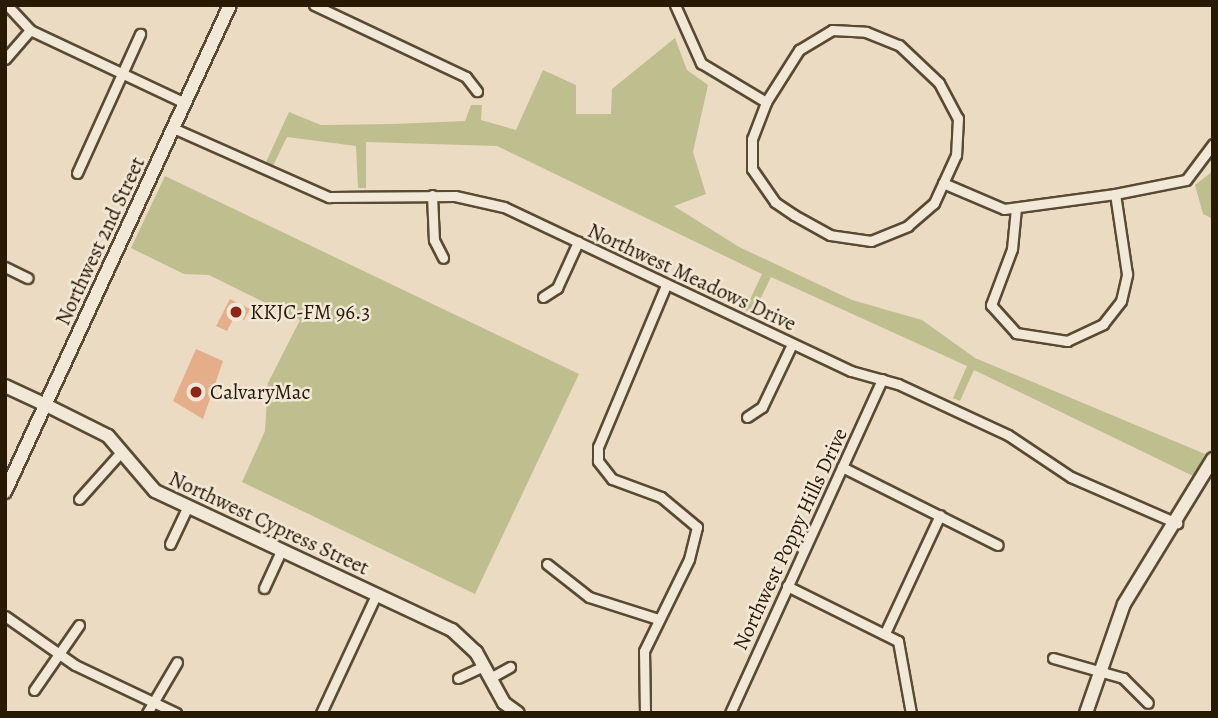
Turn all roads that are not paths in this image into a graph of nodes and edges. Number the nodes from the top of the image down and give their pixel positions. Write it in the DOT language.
graph roads {
  1 [pos="7,5"];
  2 [pos="230,5"];
  3 [pos="314,5"];
  4 [pos="675,5"];
  5 [pos="30,30"];
  6 [pos="140,34"];
  7 [pos="5,59"];
  8 [pos="122,74"];
  9 [pos="477,91"];
  10 [pos="766,102"];
  11 [pos="185,103"];
  12 [pos="173,128"];
  13 [pos="1213,144"];
  14 [pos="77,173"];
  15 [pos="943,183"];
  16 [pos="1115,194"];
  17 [pos="432,195"];
  18 [pos="1016,208"];
  19 [pos="578,242"];
  20 [pos="443,258"];
  21 [pos="5,267"];
  22 [pos="28,278"];
  23 [pos="666,285"];
  24 [pos="542,297"];
  25 [pos="792,344"];
  26 [pos="882,379"];
  27 [pos="5,386"];
  28 [pos="46,405"];
  29 [pos="747,416"];
  30 [pos="122,451"];
  31 [pos="1213,459"];
  32 [pos="842,467"];
  33 [pos="5,492"];
  34 [pos="79,499"];
  35 [pos="188,506"];
  36 [pos="940,515"];
  37 [pos="1177,523"];
  38 [pos="170,544"];
  39 [pos="998,545"];
  40 [pos="281,551"];
  41 [pos="547,564"];
  42 [pos="787,586"];
  43 [pos="264,588"];
  44 [pos="376,595"];
  45 [pos="5,616"];
  46 [pos="658,620"];
  47 [pos="79,625"];
  48 [pos="886,633"];
  49 [pos="58,655"];
  50 [pos="1053,658"];
  51 [pos="177,662"];
  52 [pos="484,666"];
  53 [pos="510,667"];
  54 [pos="1099,671"];
  55 [pos="458,678"];
  56 [pos="490,678"];
  57 [pos="34,690"];
  58 [pos="153,701"];
  59 [pos="1148,703"];
  60 [pos="147,713"];
  61 [pos="176,713"];
  62 [pos="321,713"];
  63 [pos="518,713"];
  64 [pos="645,713"];
  65 [pos="730,713"];
  66 [pos="911,713"];
  67 [pos="1086,713"];
  1 -- 5 [label="street"];
  2 -- 11 [label="street, Northwest 2nd Street"];
  3 -- 9 [label="street"];
  4 -- 10 [label="street"];
  5 -- 7 [label="street"];
  5 -- 8 [label="street"];
  6 -- 8 [label="street"];
  8 -- 11 [label="street"];
  8 -- 14 [label="street"];
  10 -- 15 [label="street"];
  10 -- 15 [label="street"];
  11 -- 12 [label="street, Northwest 2nd Street"];
  12 -- 17 [label="street, Northwest Meadows Drive"];
  12 -- 28 [label="street, Northwest 2nd Street"];
  13 -- 16 [label="street"];
  15 -- 18 [label="street"];
  16 -- 18 [label="street"];
  16 -- 18 [label="street"];
  17 -- 19 [label="street, Northwest Meadows Drive"];
  17 -- 20 [label="street"];
  19 -- 23 [label="street, Northwest Meadows Drive"];
  19 -- 24 [label="street"];
  21 -- 22 [label="street"];
  23 -- 25 [label="street, Northwest Meadows Drive"];
  23 -- 46 [label="street"];
  25 -- 26 [label="street, Northwest Meadows Drive"];
  25 -- 29 [label="street"];
  26 -- 32 [label="street, Northwest Poppy Hills Drive"];
  26 -- 37 [label="street, Northwest Meadows Drive"];
  27 -- 28 [label="street, Northwest Cypress Street"];
  28 -- 30 [label="street, Northwest Cypress Street"];
  28 -- 33 [label="street, Northwest 2nd Street"];
  30 -- 34 [label="street"];
  30 -- 35 [label="street, Northwest Cypress Street"];
  31 -- 37 [label="street"];
  32 -- 36 [label="street"];
  32 -- 42 [label="street, Northwest Poppy Hills Drive"];
  35 -- 38 [label="street"];
  35 -- 40 [label="street, Northwest Cypress Street"];
  36 -- 39 [label="street"];
  36 -- 48 [label="street"];
  37 -- 54 [label="street"];
  40 -- 43 [label="street"];
  40 -- 44 [label="street, Northwest Cypress Street"];
  41 -- 46 [label="street"];
  42 -- 48 [label="street"];
  42 -- 65 [label="street, Northwest Poppy Hills Drive"];
  44 -- 52 [label="street, Northwest Cypress Street"];
  44 -- 62 [label="street"];
  45 -- 49 [label="street"];
  46 -- 64 [label="street"];
  47 -- 49 [label="street"];
  48 -- 66 [label="street"];
  49 -- 57 [label="street"];
  49 -- 58 [label="street"];
  50 -- 54 [label="street"];
  51 -- 58 [label="street"];
  52 -- 55 [label="street"];
  52 -- 56 [label="street, Northwest Cypress Street"];
  53 -- 56 [label="street"];
  54 -- 59 [label="street"];
  54 -- 67 [label="street"];
  56 -- 63 [label="street, Northwest Cypress Street"];
  58 -- 60 [label="street"];
  58 -- 61 [label="street"];
}
